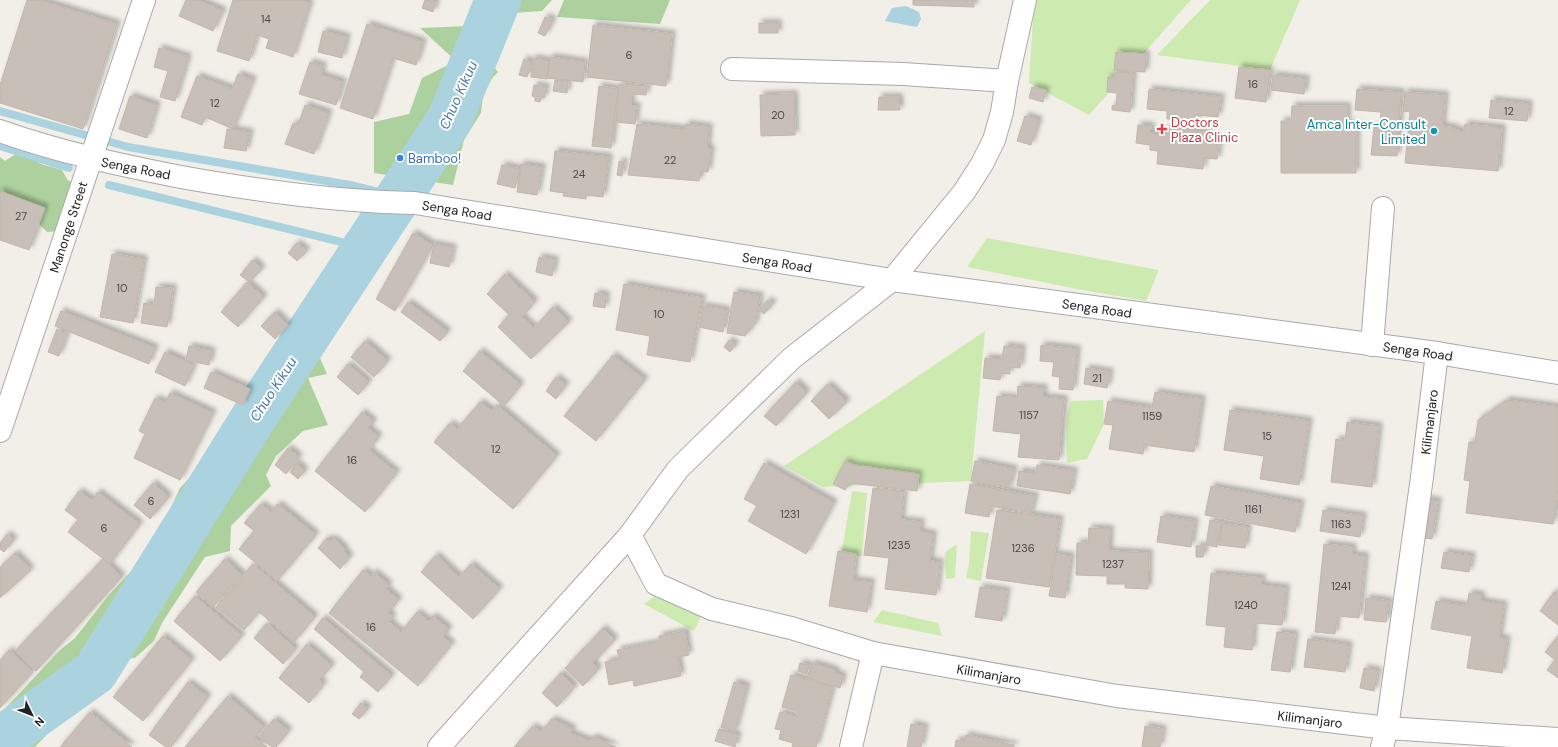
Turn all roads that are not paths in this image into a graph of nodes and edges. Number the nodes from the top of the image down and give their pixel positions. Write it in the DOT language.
graph roads {
  1 [pos="144,0"];
  2 [pos="1025,0"];
  3 [pos="732,69"];
  4 [pos="1007,81"];
  5 [pos="0,131"];
  6 [pos="90,158"];
  7 [pos="1383,208"];
  8 [pos="892,280"];
  9 [pos="1372,344"];
  10 [pos="1437,353"];
  11 [pos="1558,373"];
  12 [pos="0,431"];
  13 [pos="630,535"];
  14 [pos="873,653"];
  15 [pos="1385,738"];
  16 [pos="1558,739"];
  17 [pos="439,747"];
  18 [pos="851,747"];
  1 -- 6 [label="street, Manonge Street"];
  2 -- 4 [label="street"];
  3 -- 4 [label="street"];
  4 -- 8 [label="street"];
  5 -- 6 [label="street, Senga Road"];
  6 -- 8 [label="street, Senga Road"];
  6 -- 12 [label="street, Manonge Street"];
  7 -- 9 [label="street"];
  8 -- 9 [label="street, Senga Road"];
  8 -- 13 [label="street"];
  9 -- 10 [label="street, Senga Road"];
  10 -- 11 [label="street, Senga Road"];
  10 -- 15 [label="street, Kilimanjaro"];
  13 -- 14 [label="street, Kilimanjaro"];
  13 -- 17 [label="street"];
  14 -- 15 [label="street, Kilimanjaro"];
  14 -- 18 [label="street"];
  15 -- 16 [label="street, Kilimanjaro"];
}
